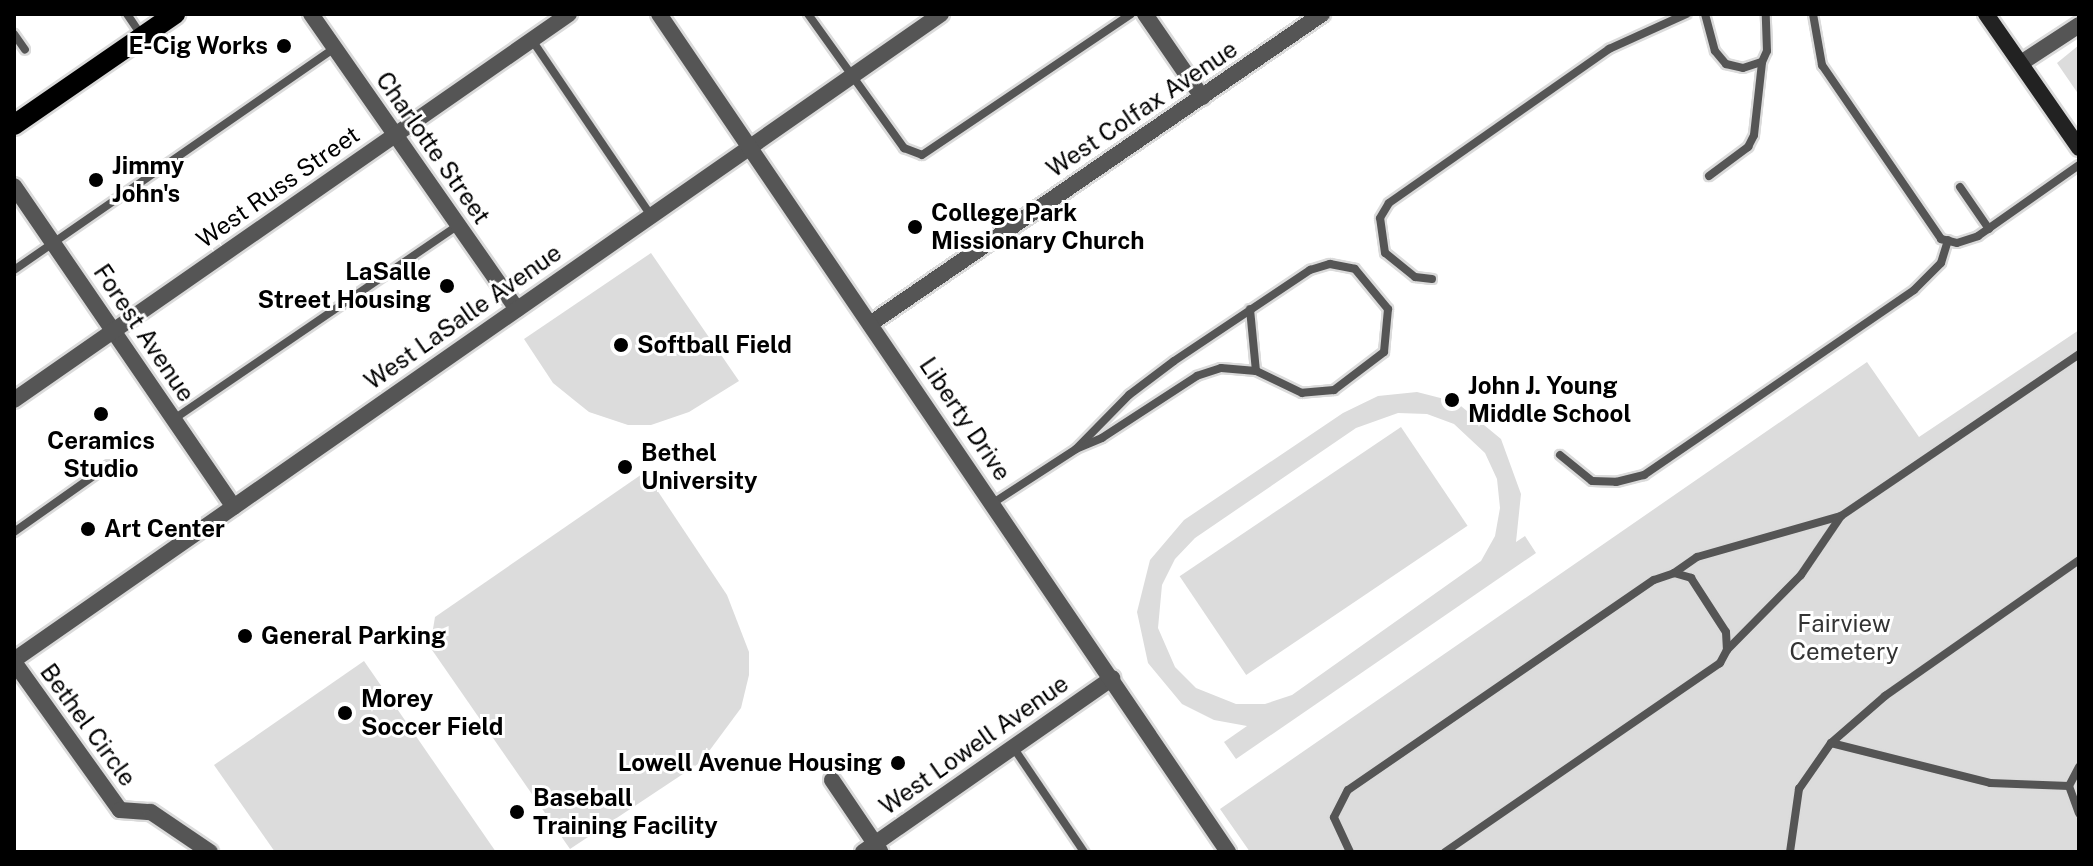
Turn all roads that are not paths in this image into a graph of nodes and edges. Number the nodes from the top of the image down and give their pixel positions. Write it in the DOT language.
graph roads {
  1 [pos="127,14"];
  2 [pos="311,14"];
  3 [pos="569,14"];
  4 [pos="659,14"];
  5 [pos="808,14"];
  6 [pos="941,14"];
  7 [pos="1131,14"];
  8 [pos="1145,14"];
  9 [pos="1322,14"];
  10 [pos="1686,14"];
  11 [pos="1705,14"];
  12 [pos="1766,14"];
  13 [pos="1813,14"];
  14 [pos="1986,14"];
  15 [pos="157,22"];
  16 [pos="2079,25"];
  17 [pos="14,34"];
  18 [pos="532,40"];
  19 [pos="335,48"];
  20 [pos="25,50"];
  21 [pos="1762,62"];
  22 [pos="2021,63"];
  23 [pos="852,75"];
  24 [pos="1202,97"];
  25 [pos="14,125"];
  26 [pos="395,135"];
  27 [pos="750,147"];
  28 [pos="2079,148"];
  29 [pos="2079,165"];
  30 [pos="1709,176"];
  31 [pos="14,186"];
  32 [pos="1960,187"];
  33 [pos="651,216"];
  34 [pos="457,226"];
  35 [pos="1989,229"];
  36 [pos="1948,240"];
  37 [pos="53,243"];
  38 [pos="14,270"];
  39 [pos="1432,279"];
  40 [pos="517,309"];
  41 [pos="1250,309"];
  42 [pos="870,324"];
  43 [pos="113,331"];
  44 [pos="2079,354"];
  45 [pos="1256,371"];
  46 [pos="14,400"];
  47 [pos="174,419"];
  48 [pos="1076,449"];
  49 [pos="1560,455"];
  50 [pos="117,465"];
  51 [pos="993,503"];
  52 [pos="234,507"];
  53 [pos="1841,516"];
  54 [pos="14,532"];
  55 [pos="2079,560"];
  56 [pos="1674,573"];
  57 [pos="1727,650"];
  58 [pos="14,661"];
  59 [pos="1112,678"];
  60 [pos="1831,743"];
  61 [pos="1013,747"];
  62 [pos="2079,767"];
  63 [pos="832,780"];
  64 [pos="2069,786"];
  65 [pos="2079,813"];
  66 [pos="873,849"];
  67 [pos="210,852"];
  68 [pos="1084,852"];
  69 [pos="1228,852"];
  70 [pos="1350,852"];
  71 [pos="1445,852"];
  72 [pos="1790,852"];
  1 -- 15 [label="lane"];
  2 -- 19 [label="street, Charlotte Street"];
  3 -- 18 [label="street, West Russ Street"];
  4 -- 27 [label="street, Liberty Drive"];
  5 -- 23 [label="lane"];
  6 -- 23 [label="street, West LaSalle Avenue"];
  7 -- 23 [label="lane"];
  8 -- 24 [label="street"];
  9 -- 24 [label="street, West Colfax Avenue"];
  10 -- 39 [label="lane"];
  11 -- 21 [label="lane"];
  12 -- 21 [label="lane"];
  13 -- 36 [label="lane"];
  14 -- 22 [label="main road"];
  15 -- 25 [label="main road"];
  16 -- 22 [label="street"];
  17 -- 20 [label="lane"];
  18 -- 26 [label="street, West Russ Street"];
  18 -- 33 [label="lane"];
  19 -- 26 [label="street, Charlotte Street"];
  19 -- 37 [label="lane"];
  21 -- 30 [label="lane"];
  22 -- 28 [label="main road"];
  23 -- 27 [label="street, West LaSalle Avenue"];
  24 -- 42 [label="street, West Colfax Avenue"];
  26 -- 34 [label="street, Charlotte Street"];
  26 -- 43 [label="street, West Russ Street"];
  27 -- 33 [label="street, West LaSalle Avenue"];
  27 -- 42 [label="street, Liberty Drive"];
  29 -- 35 [label="lane"];
  31 -- 37 [label="street, Forest Avenue"];
  32 -- 35 [label="lane"];
  33 -- 40 [label="street, West LaSalle Avenue"];
  34 -- 40 [label="street, Charlotte Street"];
  34 -- 47 [label="lane"];
  35 -- 36 [label="lane"];
  36 -- 49 [label="lane"];
  37 -- 38 [label="lane"];
  37 -- 43 [label="street, Forest Avenue"];
  40 -- 52 [label="street, West LaSalle Avenue"];
  41 -- 45 [label="lane"];
  41 -- 45 [label="lane"];
  41 -- 48 [label="lane"];
  42 -- 51 [label="street, Liberty Drive"];
  43 -- 46 [label="street, West Russ Street"];
  43 -- 47 [label="street, Forest Avenue"];
  44 -- 53 [label="lane"];
  45 -- 48 [label="lane"];
  47 -- 52 [label="street, Forest Avenue"];
  48 -- 51 [label="lane"];
  50 -- 54 [label="lane"];
  51 -- 59 [label="street, Liberty Drive"];
  52 -- 58 [label="street, West LaSalle Avenue"];
  53 -- 56 [label="lane"];
  53 -- 57 [label="lane"];
  55 -- 60 [label="lane"];
  56 -- 57 [label="lane"];
  56 -- 70 [label="lane"];
  57 -- 71 [label="lane"];
  58 -- 67 [label="street, Bethel Circle"];
  59 -- 61 [label="street, West Lowell Avenue"];
  59 -- 69 [label="street, Liberty Drive"];
  60 -- 64 [label="lane"];
  60 -- 72 [label="lane"];
  61 -- 66 [label="street, West Lowell Avenue"];
  61 -- 68 [label="lane"];
  62 -- 64 [label="lane"];
  63 -- 66 [label="street"];
  64 -- 65 [label="lane"];
}
